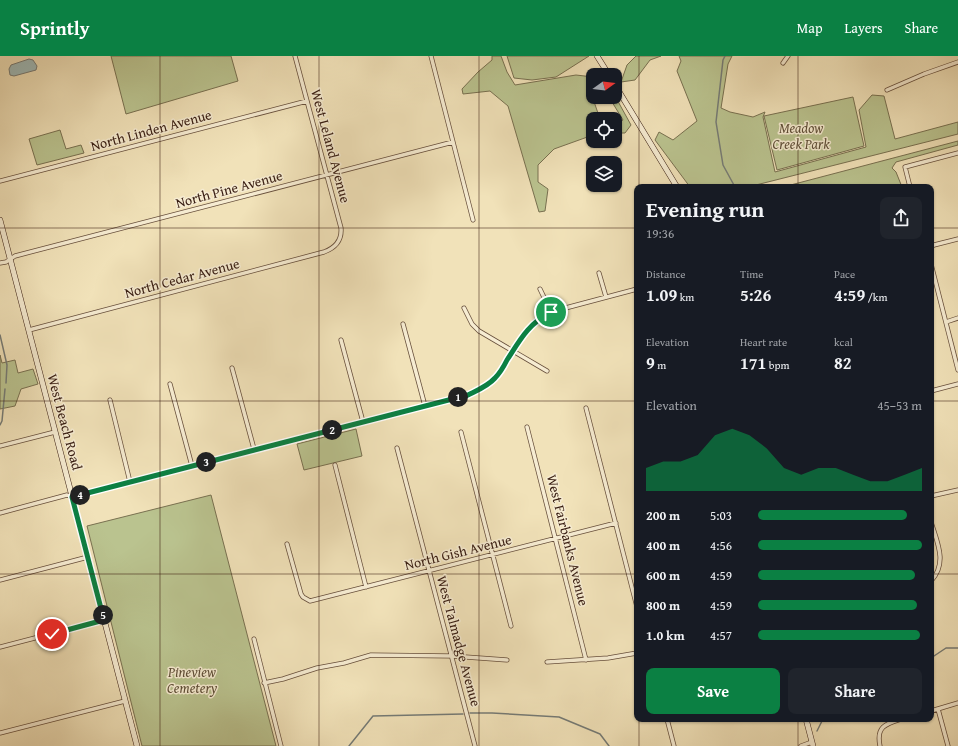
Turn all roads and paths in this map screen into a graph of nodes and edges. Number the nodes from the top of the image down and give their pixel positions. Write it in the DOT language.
graph roads {
  1 [pos="295,56"];
  2 [pos="430,56"];
  3 [pos="597,56"];
  4 [pos="788,56"];
  5 [pos="958,62"];
  6 [pos="783,63"];
  7 [pos="605,68"];
  8 [pos="887,90"];
  9 [pos="622,97"];
  10 [pos="307,101"];
  11 [pos="453,142"];
  12 [pos="958,153"];
  13 [pos="327,175"];
  14 [pos="0,181"];
  15 [pos="675,184"];
  16 [pos="909,184"];
  17 [pos="0,220"];
  18 [pos="473,220"];
  19 [pos="958,239"];
  20 [pos="338,242"];
  21 [pos="934,245"];
  22 [pos="10,259"];
  23 [pos="0,263"];
  24 [pos="599,273"];
  25 [pos="934,276"];
  26 [pos="540,289"];
  27 [pos="634,290"];
  28 [pos="606,297"];
  29 [pos="464,308"];
  30 [pos="551,312"];
  31 [pos="958,318"];
  32 [pos="946,322"];
  33 [pos="403,324"];
  34 [pos="29,330"];
  35 [pos="341,340"];
  36 [pos="513,351"];
  37 [pos="232,368"];
  38 [pos="958,370"];
  39 [pos="547,371"];
  40 [pos="170,384"];
  41 [pos="958,384"];
  42 [pos="934,390"];
  43 [pos="110,400"];
  44 [pos="425,406"];
  45 [pos="586,408"];
  46 [pos="363,422"];
  47 [pos="527,427"];
  48 [pos="55,432"];
  49 [pos="461,432"];
  50 [pos="0,446"];
  51 [pos="397,448"];
  52 [pos="254,449"];
  53 [pos="335,465"];
  54 [pos="192,466"];
  55 [pos="130,482"];
  56 [pos="958,490"];
  57 [pos="934,495"];
  58 [pos="72,497"];
  59 [pos="0,513"];
  60 [pos="616,523"];
  61 [pos="934,533"];
  62 [pos="556,538"];
  63 [pos="287,544"];
  64 [pos="492,554"];
  65 [pos="88,557"];
  66 [pos="429,571"];
  67 [pos="934,577"];
  68 [pos="0,580"];
  69 [pos="366,587"];
  70 [pos="634,595"];
  71 [pos="104,620"];
  72 [pos="511,626"];
  73 [pos="254,639"];
  74 [pos="0,647"];
  75 [pos="634,654"];
  76 [pos="452,656"];
  77 [pos="507,660"];
  78 [pos="586,660"];
  79 [pos="547,662"];
  80 [pos="264,683"];
  81 [pos="125,701"];
  82 [pos="958,703"];
  83 [pos="938,709"];
  84 [pos="934,710"];
  85 [pos="668,722"];
  86 [pos="807,722"];
  87 [pos="890,722"];
  88 [pos="0,733"];
  89 [pos="812,744"];
  90 [pos="137,746"];
  91 [pos="281,746"];
  92 [pos="475,746"];
  93 [pos="674,746"];
  94 [pos="801,746"];
  95 [pos="880,746"];
  96 [pos="948,746"];
  1 -- 10 [label="street, West Leland Avenue"];
  2 -- 11 [label="street"];
  3 -- 7 [label="street"];
  4 -- 6 [label="street"];
  5 -- 8 [label="street"];
  9 -- 15 [label="street"];
  10 -- 13 [label="street, West Leland Avenue"];
  10 -- 14 [label="street, North Linden Avenue"];
  11 -- 13 [label="street, North Pine Avenue"];
  11 -- 18 [label="street"];
  12 -- 16 [label="street"];
  13 -- 20 [label="street, West Leland Avenue"];
  13 -- 22 [label="street, North Pine Avenue"];
  17 -- 22 [label="street, West Beach Road"];
  19 -- 21 [label="street"];
  20 -- 34 [label="street, North Cedar Avenue"];
  22 -- 23 [label="street, North Pine Avenue"];
  22 -- 34 [label="street, West Beach Road"];
  24 -- 28 [label="street"];
  25 -- 32 [label="street"];
  26 -- 30 [label="street"];
  27 -- 28 [label="street"];
  28 -- 30 [label="street"];
  29 -- 36 [label="street"];
  30 -- 36 [label="street"];
  31 -- 32 [label="street"];
  32 -- 38 [label="street"];
  33 -- 44 [label="street"];
  34 -- 48 [label="street, West Beach Road"];
  35 -- 46 [label="street"];
  36 -- 39 [label="street"];
  36 -- 44 [label="street"];
  37 -- 52 [label="street"];
  40 -- 54 [label="street"];
  41 -- 42 [label="street"];
  43 -- 55 [label="street"];
  44 -- 46 [label="street"];
  45 -- 60 [label="street"];
  46 -- 52 [label="street"];
  47 -- 62 [label="street, West Fairbanks Avenue"];
  48 -- 50 [label="street"];
  48 -- 58 [label="street, West Beach Road"];
  49 -- 64 [label="street"];
  51 -- 66 [label="street, West Talmadge Avenue"];
  52 -- 54 [label="street"];
  53 -- 69 [label="street"];
  54 -- 55 [label="street"];
  55 -- 58 [label="street"];
  56 -- 57 [label="street"];
  58 -- 59 [label="street"];
  58 -- 65 [label="street, West Beach Road"];
  60 -- 62 [label="street, North Gish Avenue"];
  60 -- 70 [label="street"];
  61 -- 67 [label="street"];
  62 -- 64 [label="street, North Gish Avenue"];
  62 -- 78 [label="street, West Fairbanks Avenue"];
  63 -- 69 [label="street, North Gish Avenue"];
  64 -- 66 [label="street, North Gish Avenue"];
  64 -- 72 [label="street"];
  65 -- 68 [label="street"];
  65 -- 71 [label="street, West Beach Road"];
  66 -- 69 [label="street, North Gish Avenue"];
  66 -- 76 [label="street, West Talmadge Avenue"];
  71 -- 74 [label="street"];
  71 -- 81 [label="street, West Beach Road"];
  73 -- 80 [label="street"];
  75 -- 78 [label="street"];
  76 -- 77 [label="street"];
  76 -- 80 [label="street"];
  76 -- 92 [label="street, West Talmadge Avenue"];
  78 -- 79 [label="street"];
  80 -- 91 [label="street"];
  81 -- 88 [label="street"];
  81 -- 90 [label="street, West Beach Road"];
  82 -- 83 [label="street"];
  83 -- 84 [label="street"];
  83 -- 96 [label="street"];
  85 -- 93 [label="street"];
  86 -- 89 [label="street"];
  87 -- 95 [label="street"];
  89 -- 94 [label="street"];
}
